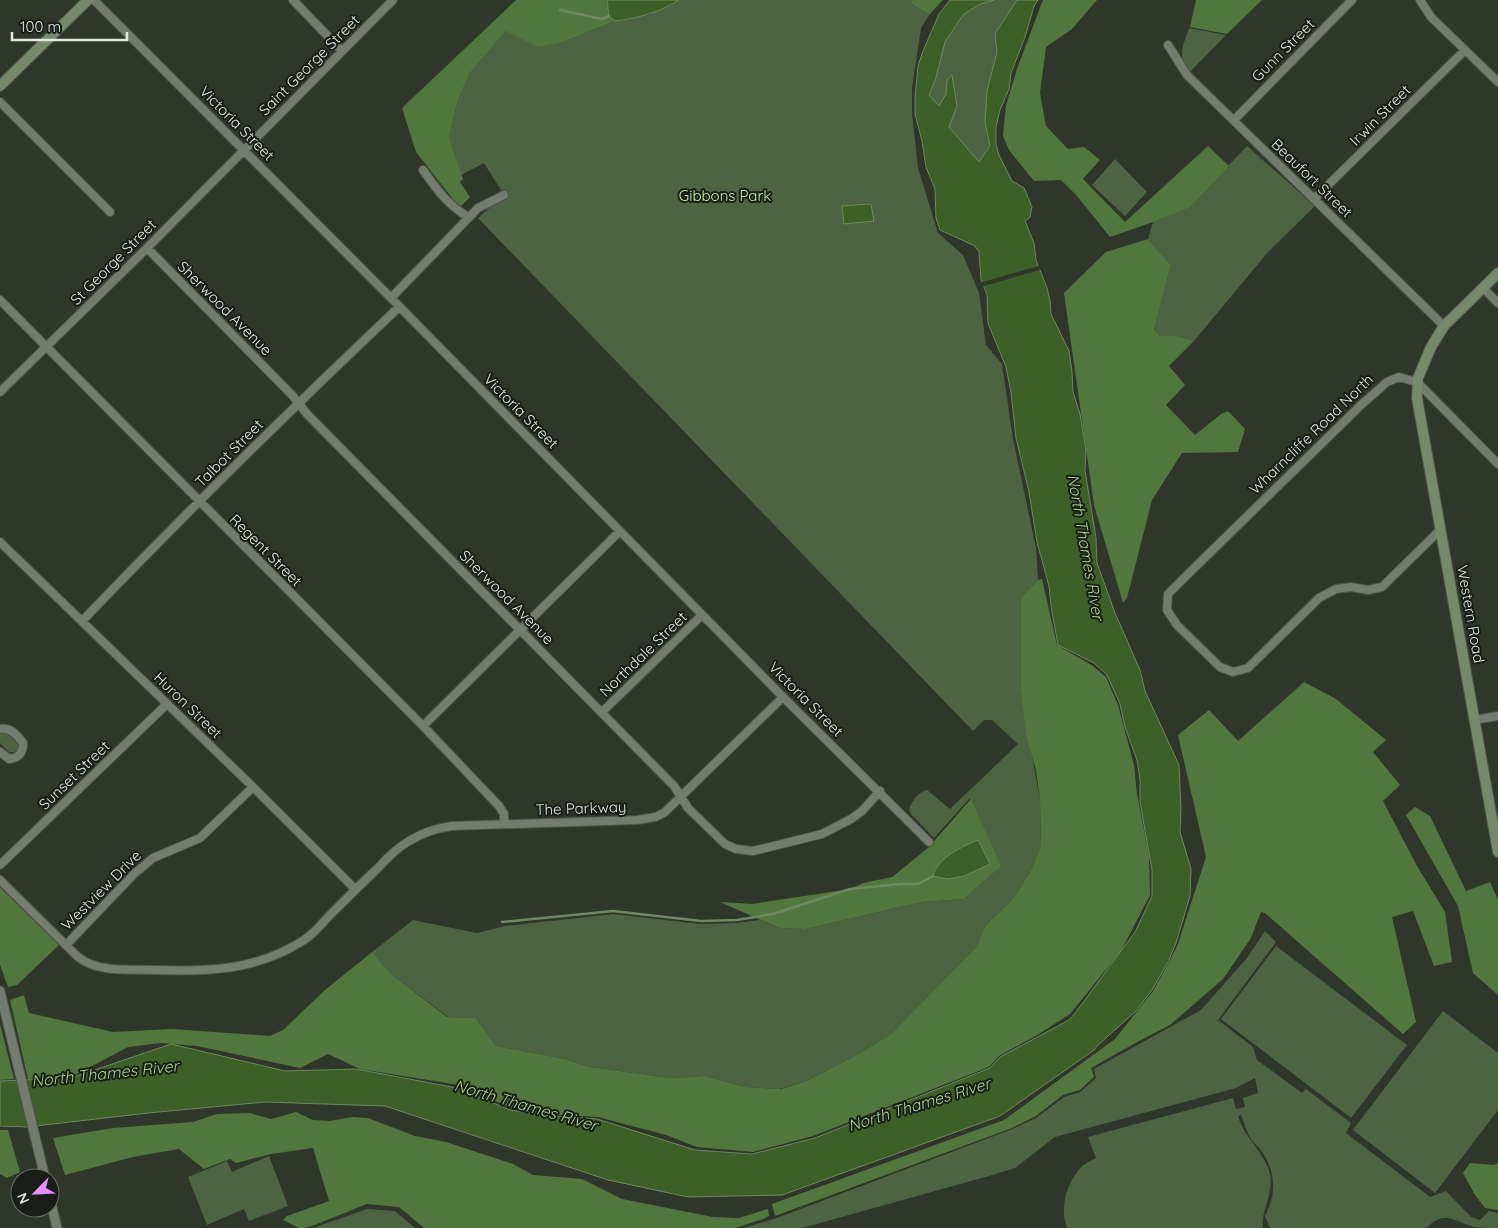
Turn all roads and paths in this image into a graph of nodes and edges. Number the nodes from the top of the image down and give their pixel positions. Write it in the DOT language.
graph roads {
  1 [pos="88,0"];
  2 [pos="94,0"];
  3 [pos="293,0"];
  4 [pos="393,0"];
  5 [pos="1352,0"];
  6 [pos="1420,0"];
  7 [pos="1168,45"];
  8 [pos="1465,50"];
  9 [pos="342,51"];
  10 [pos="1498,82"];
  11 [pos="0,86"];
  12 [pos="0,102"];
  13 [pos="1234,120"];
  14 [pos="244,150"];
  15 [pos="423,170"];
  16 [pos="504,195"];
  17 [pos="1314,199"];
  18 [pos="110,212"];
  19 [pos="468,217"];
  20 [pos="147,248"];
  21 [pos="1498,274"];
  22 [pos="1483,288"];
  23 [pos="391,298"];
  24 [pos="0,300"];
  25 [pos="1498,303"];
  26 [pos="399,307"];
  27 [pos="1444,326"];
  28 [pos="47,347"];
  29 [pos="1417,382"];
  30 [pos="0,392"];
  31 [pos="299,404"];
  32 [pos="1498,464"];
  33 [pos="200,502"];
  34 [pos="1441,529"];
  35 [pos="620,531"];
  36 [pos="0,542"];
  37 [pos="702,615"];
  38 [pos="82,621"];
  39 [pos="520,629"];
  40 [pos="783,697"];
  41 [pos="167,704"];
  42 [pos="602,712"];
  43 [pos="1498,716"];
  44 [pos="1474,720"];
  45 [pos="422,726"];
  46 [pos="0,729"];
  47 [pos="0,752"];
  48 [pos="253,787"];
  49 [pos="880,791"];
  50 [pos="681,797"];
  51 [pos="504,824"];
  52 [pos="929,842"];
  53 [pos="1498,852"];
  54 [pos="0,865"];
  55 [pos="0,880"];
  56 [pos="354,890"];
  57 [pos="66,945"];
  58 [pos="0,991"];
  59 [pos="43,1168"];
  1 -- 11 [label="main road"];
  2 -- 14 [label="street, Victoria Street"];
  3 -- 9 [label="street"];
  4 -- 9 [label="street, Saint George Street"];
  5 -- 13 [label="street, Gunn Street"];
  6 -- 8 [label="street"];
  7 -- 13 [label="street, Beaufort Street"];
  8 -- 10 [label="street"];
  8 -- 17 [label="street, Irwin Street"];
  9 -- 14 [label="street, Saint George Street"];
  12 -- 18 [label="street"];
  13 -- 17 [label="street, Beaufort Street"];
  14 -- 20 [label="street, St George Street"];
  14 -- 23 [label="street, Victoria Street"];
  15 -- 19 [label="street"];
  16 -- 19 [label="street"];
  17 -- 27 [label="street, Beaufort Street"];
  19 -- 23 [label="street"];
  20 -- 28 [label="street, St George Street"];
  20 -- 31 [label="street, Sherwood Avenue"];
  21 -- 22 [label="main road"];
  22 -- 25 [label="street"];
  22 -- 27 [label="main road"];
  23 -- 26 [label="street, Victoria Street"];
  24 -- 28 [label="street, Regent Street"];
  26 -- 31 [label="street, Talbot Street"];
  26 -- 35 [label="street, Victoria Street"];
  27 -- 29 [label="main road"];
  28 -- 30 [label="street, St George Street"];
  28 -- 33 [label="street, Regent Street"];
  29 -- 32 [label="street"];
  29 -- 34 [label="main road, Western Road"];
  29 -- 34 [label="street, Wharncliffe Road North"];
  31 -- 33 [label="street, Talbot Street"];
  31 -- 39 [label="street, Sherwood Avenue"];
  33 -- 38 [label="street, Talbot Street"];
  33 -- 45 [label="street, Regent Street"];
  34 -- 44 [label="main road, Western Road"];
  35 -- 37 [label="street, Victoria Street"];
  35 -- 39 [label="street"];
  36 -- 38 [label="street, Huron Street"];
  37 -- 40 [label="street, Victoria Street"];
  37 -- 42 [label="street, Northdale Street"];
  38 -- 41 [label="street, Huron Street"];
  39 -- 42 [label="street, Sherwood Avenue"];
  39 -- 45 [label="street"];
  40 -- 49 [label="street, Victoria Street"];
  40 -- 50 [label="street, The Parkway"];
  41 -- 48 [label="street, Huron Street"];
  41 -- 54 [label="street, Sunset Street"];
  42 -- 50 [label="street, Sherwood Avenue"];
  43 -- 44 [label="street"];
  44 -- 53 [label="main road, Western Road"];
  45 -- 51 [label="street, Regent Street"];
  46 -- 47 [label="street"];
  48 -- 56 [label="street, Huron Street"];
  48 -- 57 [label="street, Westview Drive"];
  49 -- 50 [label="street, Sherwood Avenue"];
  49 -- 52 [label="street, Victoria Street"];
  50 -- 51 [label="street, The Parkway"];
  51 -- 56 [label="street, The Parkway"];
  55 -- 57 [label="street"];
  56 -- 57 [label="street, The Parkway"];
  58 -- 59 [label="street"];
}
